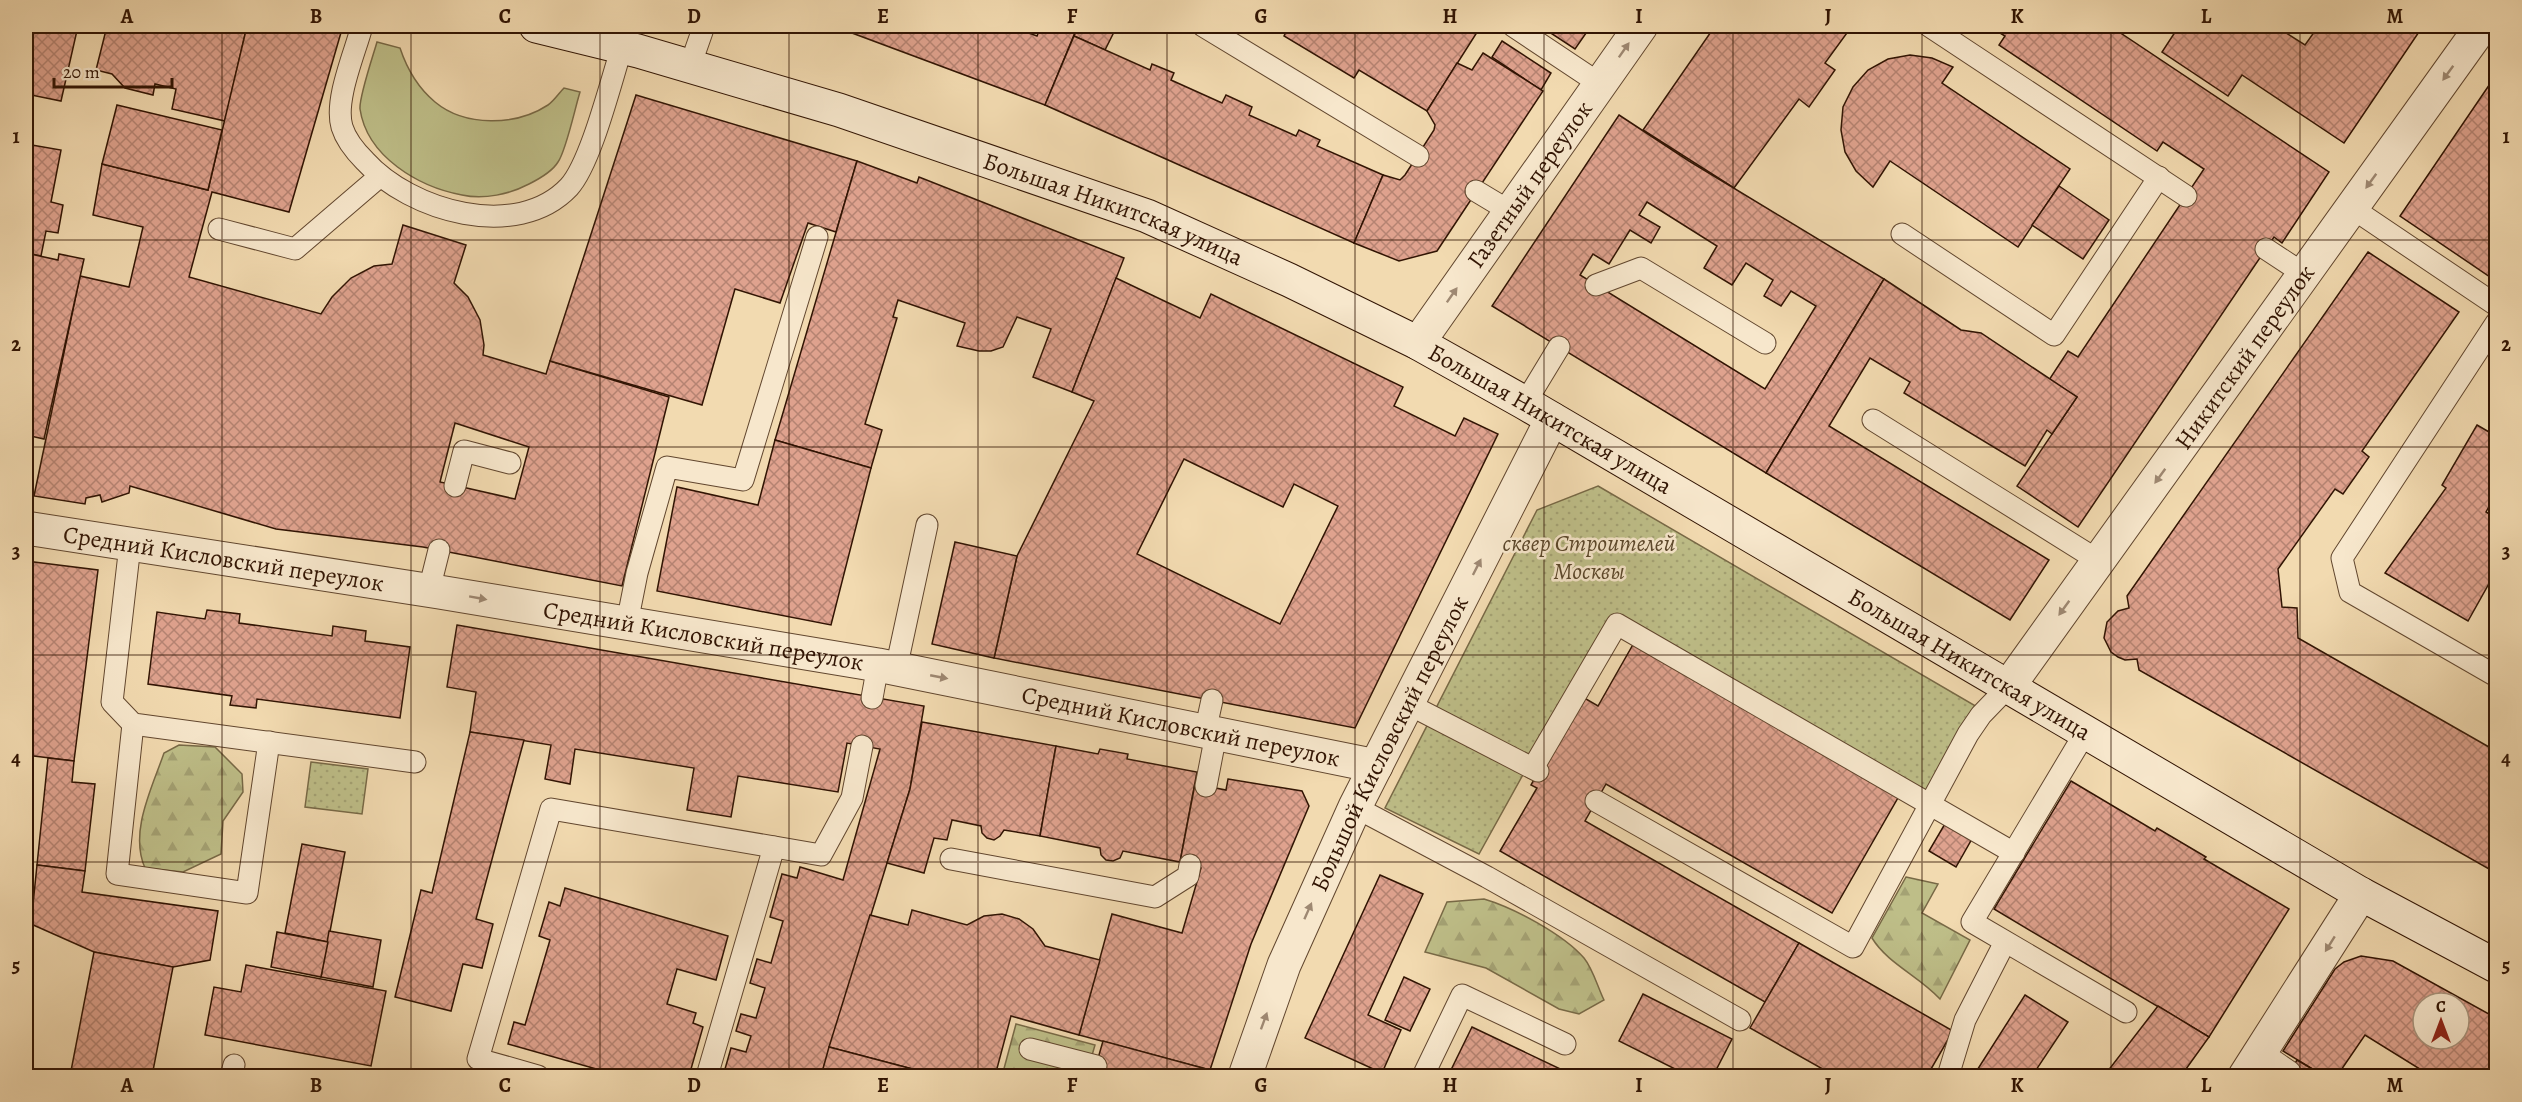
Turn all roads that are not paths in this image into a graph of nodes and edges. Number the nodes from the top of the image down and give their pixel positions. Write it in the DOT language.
graph roads {
  1 [pos="362,26"];
  2 [pos="704,26"];
  3 [pos="1203,26"];
  4 [pos="1513,26"];
  5 [pos="1641,26"];
  6 [pos="1929,26"];
  7 [pos="2482,26"];
  8 [pos="546,27"];
  9 [pos="622,47"];
  10 [pos="690,66"];
  11 [pos="1600,84"];
  12 [pos="1418,156"];
  13 [pos="379,177"];
  14 [pos="2159,177"];
  15 [pos="1476,191"];
  16 [pos="2186,196"];
  17 [pos="2352,208"];
  18 [pos="1511,212"];
  19 [pos="219,229"];
  20 [pos="1902,234"];
  21 [pos="818,237"];
  22 [pos="2266,249"];
  23 [pos="2304,274"];
  24 [pos="1596,285"];
  25 [pos="2496,305"];
  26 [pos="2496,323"];
  27 [pos="1418,343"];
  28 [pos="1765,343"];
  29 [pos="1559,347"];
  30 [pos="1525,403"];
  31 [pos="1552,419"];
  32 [pos="1873,420"];
  33 [pos="510,463"];
  34 [pos="455,486"];
  35 [pos="927,525"];
  36 [pos="26,528"];
  37 [pos="130,545"];
  38 [pos="440,550"];
  39 [pos="2098,561"];
  40 [pos="429,591"];
  41 [pos="627,623"];
  42 [pos="887,667"];
  43 [pos="2496,676"];
  44 [pos="2008,687"];
  45 [pos="872,698"];
  46 [pos="1212,700"];
  47 [pos="1408,704"];
  48 [pos="133,724"];
  49 [pos="1211,733"];
  50 [pos="2085,733"];
  51 [pos="269,742"];
  52 [pos="862,746"];
  53 [pos="415,762"];
  54 [pos="1376,766"];
  55 [pos="1206,786"];
  56 [pos="1596,801"];
  57 [pos="1929,804"];
  58 [pos="1355,807"];
  59 [pos="774,847"];
  60 [pos="2014,854"];
  61 [pos="951,859"];
  62 [pos="1190,865"];
  63 [pos="2361,894"];
  64 [pos="2005,942"];
  65 [pos="2496,966"];
  66 [pos="2126,1012"];
  67 [pos="1740,1020"];
  68 [pos="1565,1044"];
  69 [pos="1030,1048"];
  70 [pos="2253,1065"];
  71 [pos="1096,1066"];
  72 [pos="2290,1072"];
  73 [pos="538,1077"];
  74 [pos="706,1077"];
  75 [pos="1245,1077"];
  76 [pos="1423,1077"];
  77 [pos="1948,1077"];
  1 -- 13 [label="lane"];
  2 -- 10 [label="lane"];
  3 -- 12 [label="lane"];
  4 -- 11 [label="lane"];
  11 -- 5 [label="street, Газетный переулок, one-way"];
  6 -- 14 [label="lane"];
  7 -- 17 [label="street, Никитский переулок, one-way"];
  8 -- 9 [label="street, Большая Никитская улица"];
  9 -- 10 [label="street, Большая Никитская улица"];
  9 -- 13 [label="lane"];
  10 -- 27 [label="street, Большая Никитская улица"];
  11 -- 18 [label="street, Газетный переулок"];
  13 -- 19 [label="lane"];
  14 -- 16 [label="lane"];
  14 -- 20 [label="lane"];
  15 -- 18 [label="lane"];
  17 -- 23 [label="street, Никитский переулок"];
  17 -- 25 [label="lane"];
  27 -- 18 [label="street, Газетный переулок, one-way"];
  21 -- 41 [label="lane"];
  22 -- 23 [label="lane"];
  23 -- 39 [label="street, Никитский переулок, one-way"];
  24 -- 28 [label="lane"];
  26 -- 43 [label="lane"];
  27 -- 30 [label="street, Большая Никитская улица"];
  29 -- 30 [label="lane"];
  30 -- 31 [label="street, Большая Никитская улица"];
  31 -- 44 [label="street, Большая Никитская улица"];
  47 -- 31 [label="street, Большой Кисловский переулок, one-way"];
  32 -- 39 [label="lane"];
  33 -- 34 [label="lane"];
  35 -- 42 [label="lane"];
  36 -- 37 [label="street, Средний Кисловский переулок"];
  37 -- 40 [label="street, Средний Кисловский переулок"];
  37 -- 48 [label="lane"];
  38 -- 40 [label="lane"];
  39 -- 44 [label="street, Никитский переулок, one-way"];
  40 -- 41 [label="street, Средний Кисловский переулок, one-way"];
  41 -- 42 [label="street, Средний Кисловский переулок"];
  42 -- 45 [label="lane"];
  42 -- 49 [label="street, Средний Кисловский переулок, one-way"];
  44 -- 50 [label="street, Большая Никитская улица"];
  44 -- 57 [label="lane"];
  46 -- 49 [label="lane"];
  47 -- 54 [label="street, Большой Кисловский переулок"];
  47 -- 57 [label="lane"];
  48 -- 51 [label="lane"];
  48 -- 51 [label="lane"];
  49 -- 54 [label="street, Средний Кисловский переулок"];
  49 -- 55 [label="lane"];
  50 -- 60 [label="lane"];
  50 -- 63 [label="street, Большая Никитская улица"];
  51 -- 53 [label="lane"];
  52 -- 59 [label="lane"];
  54 -- 58 [label="street, Большой Кисловский переулок"];
  56 -- 57 [label="lane"];
  57 -- 60 [label="lane"];
  58 -- 67 [label="lane"];
  75 -- 58 [label="street, Большой Кисловский переулок, one-way"];
  59 -- 73 [label="lane"];
  59 -- 74 [label="lane"];
  60 -- 64 [label="lane"];
  61 -- 62 [label="lane"];
  63 -- 65 [label="street, Большая Никитская улица"];
  63 -- 70 [label="street, one-way"];
  64 -- 66 [label="lane"];
  64 -- 77 [label="lane"];
  68 -- 76 [label="lane"];
  69 -- 71 [label="lane"];
  70 -- 72 [label="lane"];
}
